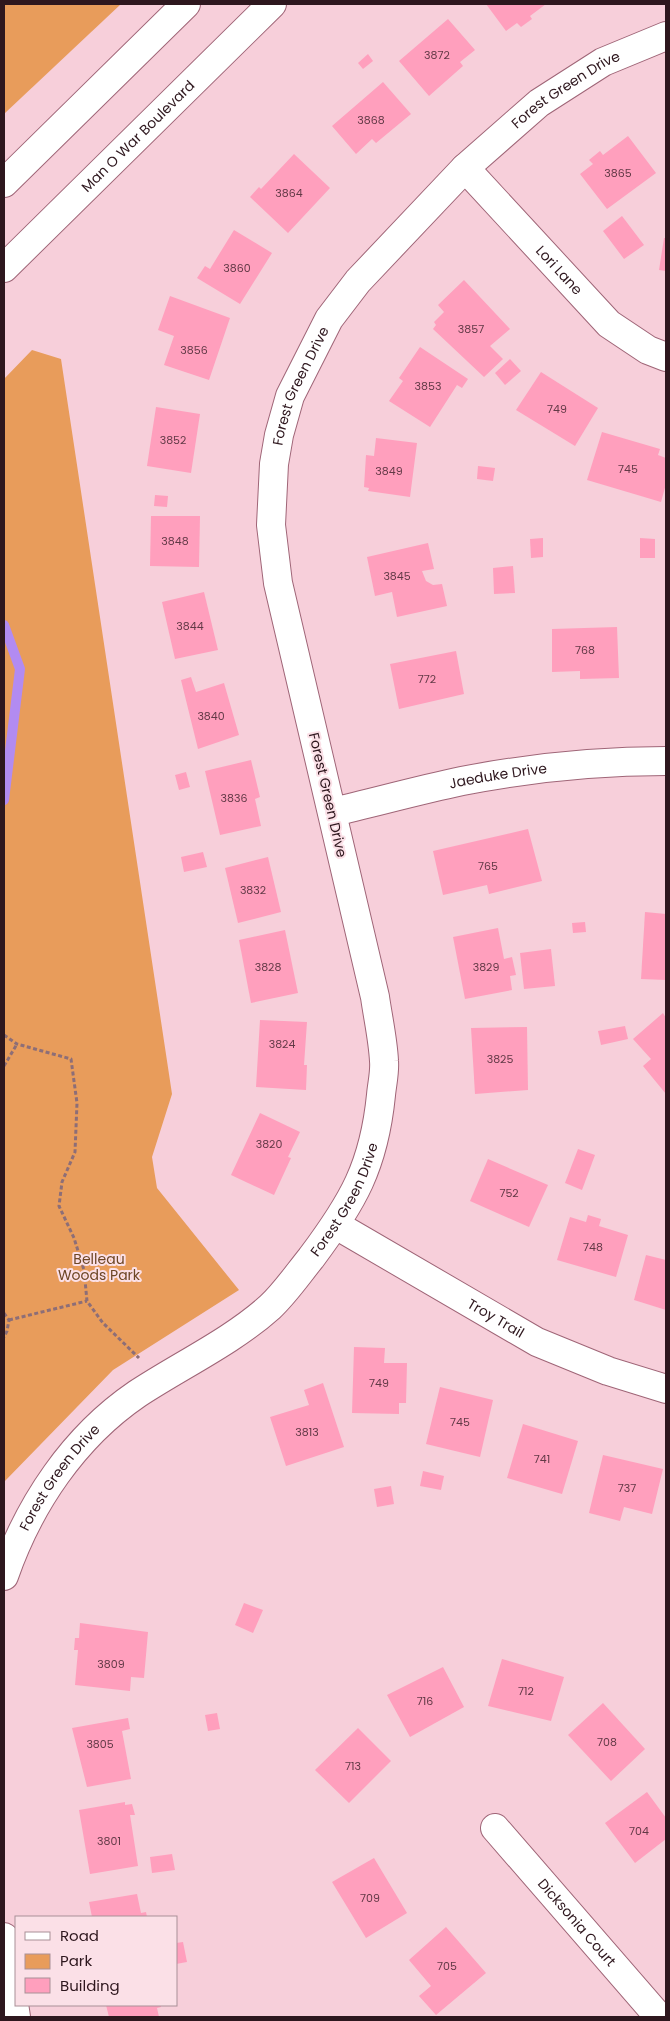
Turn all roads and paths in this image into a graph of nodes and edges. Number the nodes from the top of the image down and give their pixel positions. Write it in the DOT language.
graph roads {
  1 [pos="186,4"];
  2 [pos="272,4"];
  3 [pos="666,36"];
  4 [pos="464,168"];
  5 [pos="4,183"];
  6 [pos="4,268"];
  7 [pos="666,357"];
  8 [pos="666,761"];
  9 [pos="333,812"];
  10 [pos="4,1036"];
  11 [pos="16,1044"];
  12 [pos="4,1066"];
  13 [pos="336,1225"];
  14 [pos="87,1301"];
  15 [pos="4,1313"];
  16 [pos="9,1320"];
  17 [pos="4,1337"];
  18 [pos="123,1342"];
  19 [pos="666,1389"];
  20 [pos="4,1576"];
  21 [pos="495,1828"];
  22 [pos="4,1937"];
  23 [pos="16,2017"];
  24 [pos="659,2017"];
  1 -- 5 [label="street"];
  2 -- 6 [label="street, Man O War Boulevard"];
  3 -- 4 [label="street, Forest Green Drive"];
  4 -- 7 [label="street, Lori Lane"];
  4 -- 9 [label="street, Forest Green Drive"];
  8 -- 9 [label="street, Jaeduke Drive"];
  9 -- 13 [label="street, Forest Green Drive"];
  10 -- 11 [label="path"];
  11 -- 12 [label="path"];
  11 -- 14 [label="path"];
  13 -- 19 [label="street, Troy Trail"];
  13 -- 20 [label="street, Forest Green Drive"];
  14 -- 16 [label="path"];
  14 -- 18 [label="path"];
  15 -- 16 [label="path"];
  16 -- 17 [label="path"];
  21 -- 24 [label="street, Dicksonia Court"];
  22 -- 23 [label="street"];
}
